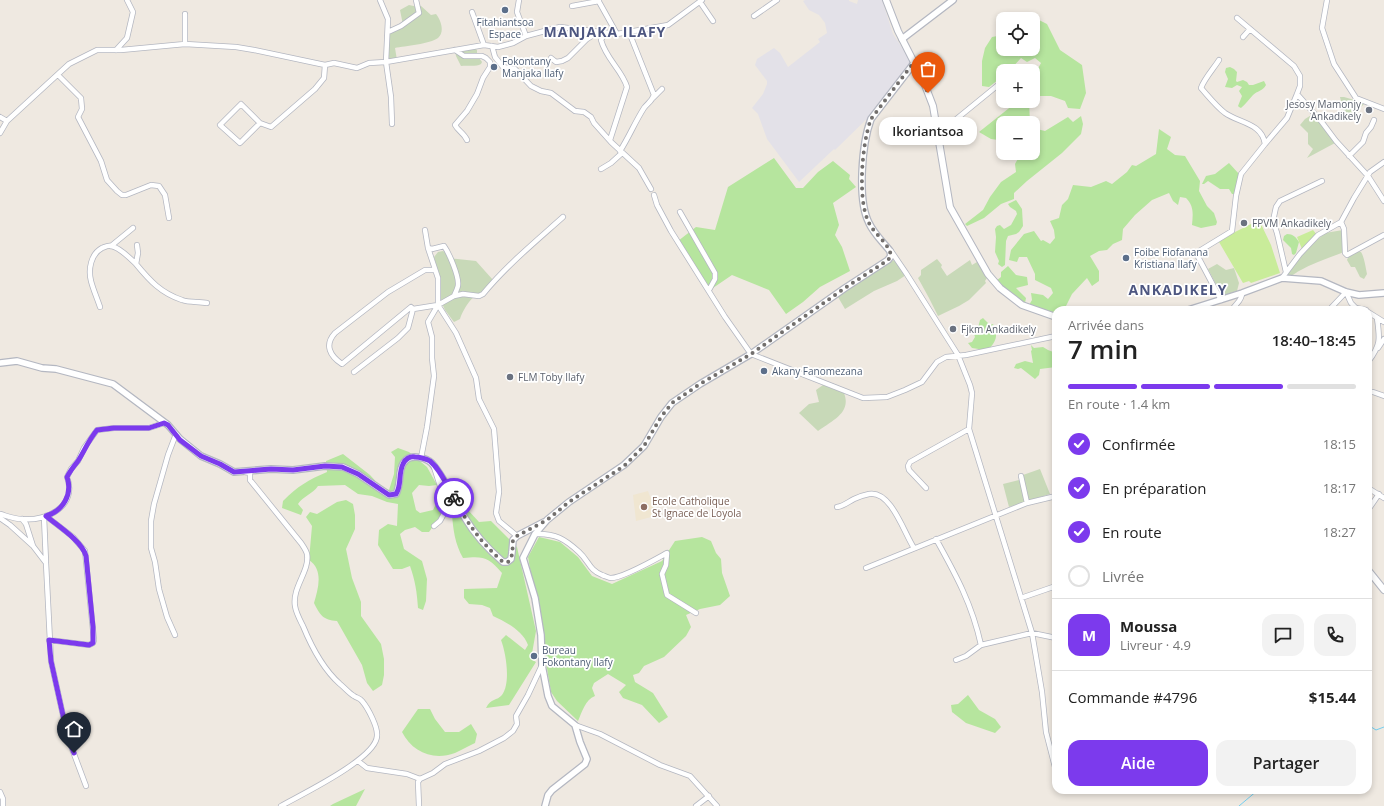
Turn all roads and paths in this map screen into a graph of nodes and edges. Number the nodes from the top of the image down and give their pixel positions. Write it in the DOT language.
graph roads {
  1 [pos="127,0"];
  2 [pos="380,0"];
  3 [pos="416,0"];
  4 [pos="519,0"];
  5 [pos="777,0"];
  6 [pos="886,0"];
  7 [pos="953,0"];
  8 [pos="1327,0"];
  9 [pos="598,1"];
  10 [pos="701,1"];
  11 [pos="572,6"];
  12 [pos="472,12"];
  13 [pos="186,14"];
  14 [pos="754,16"];
  15 [pos="1236,18"];
  16 [pos="713,21"];
  17 [pos="1250,29"];
  18 [pos="388,32"];
  19 [pos="598,32"];
  20 [pos="629,32"];
  21 [pos="605,33"];
  22 [pos="617,34"];
  23 [pos="526,36"];
  24 [pos="902,38"];
  25 [pos="1243,38"];
  26 [pos="185,44"];
  27 [pos="484,45"];
  28 [pos="492,46"];
  29 [pos="116,50"];
  30 [pos="455,50"];
  31 [pos="552,58"];
  32 [pos="1219,60"];
  33 [pos="386,62"];
  34 [pos="914,62"];
  35 [pos="325,65"];
  36 [pos="58,75"];
  37 [pos="996,86"];
  38 [pos="662,89"];
  39 [pos="1297,94"];
  40 [pos="653,98"];
  41 [pos="1384,109"];
  42 [pos="0,117"];
  43 [pos="1374,120"];
  44 [pos="7,122"];
  45 [pos="260,123"];
  46 [pos="392,124"];
  47 [pos="0,133"];
  48 [pos="938,134"];
  49 [pos="467,140"];
  50 [pos="610,140"];
  51 [pos="1265,144"];
  52 [pos="621,152"];
  53 [pos="1349,156"];
  54 [pos="1384,162"];
  55 [pos="601,169"];
  56 [pos="1368,176"];
  57 [pos="1322,181"];
  58 [pos="652,189"];
  59 [pos="654,195"];
  60 [pos="1384,200"];
  61 [pos="680,212"];
  62 [pos="563,217"];
  63 [pos="169,218"];
  64 [pos="1341,222"];
  65 [pos="133,228"];
  66 [pos="425,230"];
  67 [pos="1384,235"];
  68 [pos="137,245"];
  69 [pos="111,246"];
  70 [pos="428,248"];
  71 [pos="890,251"];
  72 [pos="136,264"];
  73 [pos="435,270"];
  74 [pos="1286,272"];
  75 [pos="1282,278"];
  76 [pos="709,290"];
  77 [pos="1346,292"];
  78 [pos="1242,293"];
  79 [pos="1384,293"];
  80 [pos="454,296"];
  81 [pos="1220,300"];
  82 [pos="207,303"];
  83 [pos="438,305"];
  84 [pos="1201,306"];
  85 [pos="1234,306"];
  86 [pos="1333,306"];
  87 [pos="1354,306"];
  88 [pos="100,307"];
  89 [pos="413,309"];
  90 [pos="1372,314"];
  91 [pos="1052,316"];
  92 [pos="1377,318"];
  93 [pos="1384,322"];
  94 [pos="1052,337"];
  95 [pos="1384,339"];
  96 [pos="1377,350"];
  97 [pos="1372,353"];
  98 [pos="751,354"];
  99 [pos="958,355"];
  100 [pos="1372,357"];
  101 [pos="0,363"];
  102 [pos="354,372"];
  103 [pos="1372,392"];
  104 [pos="1384,396"];
  105 [pos="164,423"];
  106 [pos="969,429"];
  107 [pos="176,434"];
  108 [pos="421,458"];
  109 [pos="433,466"];
  110 [pos="244,472"];
  111 [pos="1021,476"];
  112 [pos="926,488"];
  113 [pos="1372,490"];
  114 [pos="1379,494"];
  115 [pos="1052,497"];
  116 [pos="1384,498"];
  117 [pos="1026,503"];
  118 [pos="1372,504"];
  119 [pos="837,507"];
  120 [pos="0,514"];
  121 [pos="995,515"];
  122 [pos="45,517"];
  123 [pos="0,518"];
  124 [pos="22,519"];
  125 [pos="547,520"];
  126 [pos="434,526"];
  127 [pos="535,534"];
  128 [pos="517,536"];
  129 [pos="936,539"];
  130 [pos="33,546"];
  131 [pos="914,548"];
  132 [pos="46,563"];
  133 [pos="866,568"];
  134 [pos="1372,575"];
  135 [pos="1052,587"];
  136 [pos="1384,590"];
  137 [pos="1021,598"];
  138 [pos="696,612"];
  139 [pos="1032,633"];
  140 [pos="175,635"];
  141 [pos="1052,637"];
  142 [pos="49,640"];
  143 [pos="981,646"];
  144 [pos="956,660"];
  145 [pos="542,665"];
  146 [pos="575,725"];
  147 [pos="1052,755"];
  148 [pos="358,761"];
  149 [pos="420,779"];
  150 [pos="86,786"];
  151 [pos="0,792"];
  152 [pos="709,796"];
  153 [pos="3,806"];
  154 [pos="280,806"];
  155 [pos="418,806"];
  156 [pos="545,806"];
  157 [pos="696,806"];
  158 [pos="717,806"];
  1 -- 29 [label="street"];
  2 -- 18 [label="street"];
  3 -- 18 [label="street"];
  4 -- 23 [label="street"];
  5 -- 14 [label="street"];
  6 -- 24 [label="main road"];
  7 -- 24 [label="street"];
  8 -- 41 [label="street"];
  9 -- 11 [label="street"];
  9 -- 22 [label="street"];
  10 -- 16 [label="street"];
  10 -- 20 [label="street"];
  12 -- 27 [label="street"];
  13 -- 26 [label="street"];
  15 -- 17 [label="street"];
  17 -- 25 [label="street"];
  17 -- 39 [label="street"];
  18 -- 33 [label="street"];
  19 -- 21 [label="street"];
  19 -- 23 [label="street"];
  19 -- 31 [label="street"];
  20 -- 22 [label="street"];
  20 -- 40 [label="street"];
  21 -- 22 [label="street"];
  21 -- 50 [label="street"];
  23 -- 28 [label="street"];
  24 -- 34 [label="main road"];
  26 -- 29 [label="street"];
  26 -- 35 [label="street"];
  27 -- 28 [label="street"];
  27 -- 30 [label="street"];
  28 -- 50 [label="street"];
  29 -- 36 [label="street"];
  30 -- 33 [label="street"];
  30 -- 49 [label="street"];
  32 -- 51 [label="street"];
  33 -- 35 [label="street"];
  33 -- 46 [label="street"];
  34 -- 48 [label="main road"];
  34 -- 71 [label="street"];
  35 -- 45 [label="street"];
  36 -- 44 [label="street"];
  36 -- 63 [label="street"];
  37 -- 48 [label="street"];
  38 -- 40 [label="street"];
  39 -- 51 [label="street"];
  39 -- 53 [label="street"];
  40 -- 52 [label="street"];
  42 -- 44 [label="street"];
  43 -- 53 [label="street"];
  44 -- 47 [label="street"];
  45 -- 45 [label="street"];
  48 -- 91 [label="main road"];
  50 -- 52 [label="street"];
  51 -- 81 [label="street"];
  52 -- 55 [label="street"];
  52 -- 58 [label="street"];
  53 -- 56 [label="street"];
  54 -- 56 [label="street"];
  56 -- 60 [label="street"];
  56 -- 64 [label="street"];
  57 -- 74 [label="street"];
  59 -- 76 [label="street"];
  61 -- 76 [label="street"];
  62 -- 80 [label="street"];
  64 -- 67 [label="street"];
  64 -- 74 [label="street"];
  65 -- 69 [label="street"];
  66 -- 70 [label="street"];
  68 -- 72 [label="street"];
  69 -- 72 [label="street"];
  69 -- 88 [label="street"];
  70 -- 73 [label="street"];
  70 -- 80 [label="street"];
  71 -- 98 [label="street"];
  71 -- 99 [label="street"];
  72 -- 82 [label="street"];
  73 -- 83 [label="street"];
  73 -- 89 [label="street"];
  74 -- 75 [label="street"];
  75 -- 77 [label="street"];
  75 -- 78 [label="street"];
  76 -- 98 [label="street"];
  77 -- 79 [label="street"];
  77 -- 86 [label="street"];
  77 -- 87 [label="street"];
  78 -- 81 [label="street"];
  78 -- 85 [label="street"];
  80 -- 83 [label="street"];
  81 -- 84 [label="street"];
  83 -- 89 [label="street"];
  83 -- 108 [label="street"];
  83 -- 128 [label="street"];
  89 -- 102 [label="street"];
  90 -- 92 [label="street"];
  92 -- 93 [label="street"];
  92 -- 96 [label="street"];
  94 -- 99 [label="street"];
  95 -- 96 [label="street"];
  96 -- 97 [label="street"];
  96 -- 100 [label="street"];
  98 -- 99 [label="street"];
  98 -- 125 [label="street"];
  99 -- 106 [label="street"];
  101 -- 105 [label="street"];
  103 -- 104 [label="street"];
  105 -- 107 [label="street"];
  105 -- 122 [label="street"];
  106 -- 112 [label="street"];
  106 -- 121 [label="street"];
  107 -- 110 [label="street"];
  107 -- 140 [label="street"];
  108 -- 109 [label="street"];
  108 -- 110 [label="street"];
  109 -- 126 [label="street"];
  109 -- 128 [label="street"];
  110 -- 148 [label="street"];
  111 -- 117 [label="street"];
  113 -- 114 [label="street"];
  114 -- 116 [label="street"];
  114 -- 118 [label="street"];
  115 -- 117 [label="street"];
  117 -- 121 [label="street"];
  119 -- 131 [label="street"];
  120 -- 124 [label="street"];
  121 -- 129 [label="street"];
  121 -- 137 [label="street"];
  122 -- 124 [label="street"];
  122 -- 132 [label="street"];
  122 -- 142 [label="street"];
  123 -- 130 [label="street"];
  124 -- 130 [label="street"];
  125 -- 127 [label="street"];
  125 -- 128 [label="street"];
  127 -- 138 [label="street"];
  127 -- 145 [label="street"];
  129 -- 131 [label="street"];
  129 -- 143 [label="street"];
  130 -- 132 [label="street"];
  131 -- 133 [label="street"];
  132 -- 142 [label="street"];
  134 -- 136 [label="main road"];
  135 -- 137 [label="street"];
  137 -- 139 [label="street"];
  139 -- 141 [label="street"];
  139 -- 143 [label="street"];
  139 -- 147 [label="street"];
  142 -- 150 [label="street"];
  143 -- 144 [label="street"];
  145 -- 146 [label="street"];
  145 -- 149 [label="street"];
  146 -- 152 [label="street"];
  146 -- 156 [label="street"];
  148 -- 149 [label="street"];
  148 -- 154 [label="street"];
  149 -- 155 [label="street"];
  151 -- 153 [label="street"];
  152 -- 157 [label="street"];
  152 -- 158 [label="street"];
}
